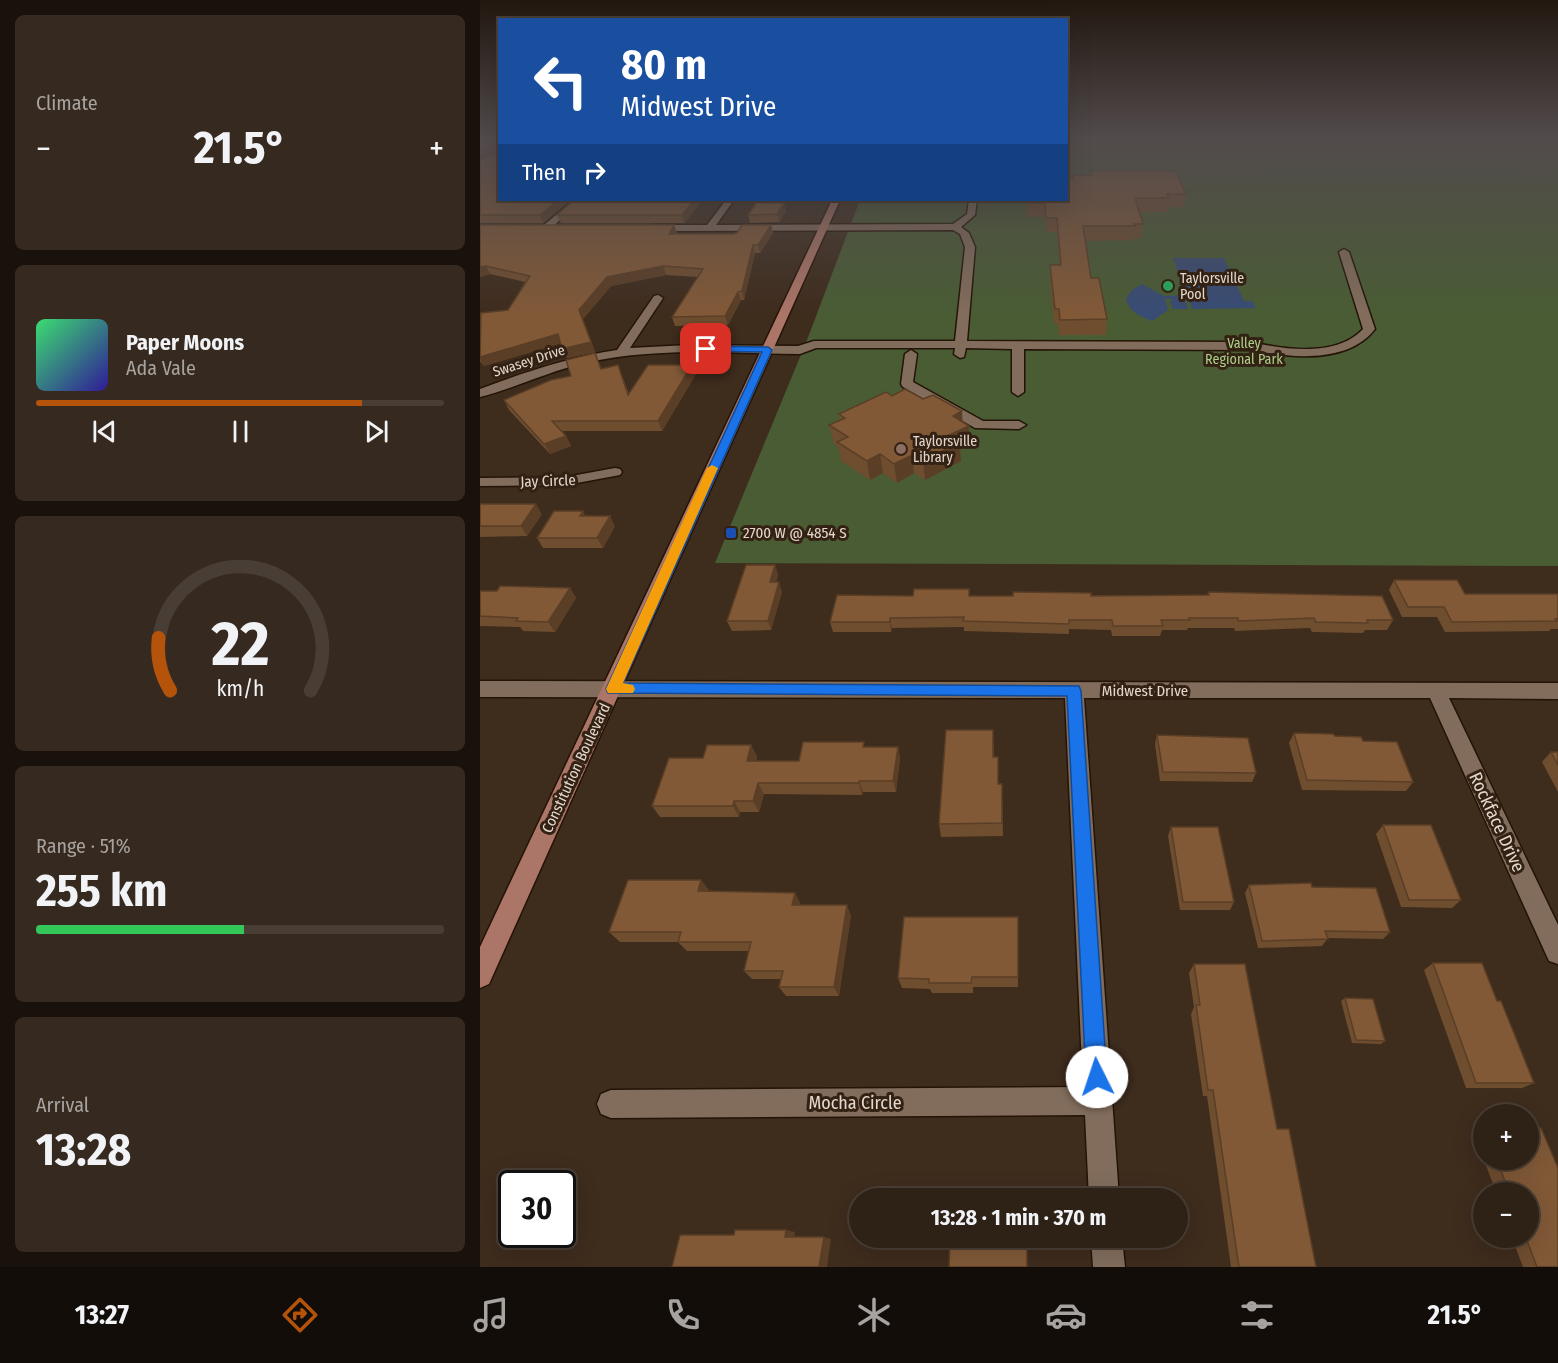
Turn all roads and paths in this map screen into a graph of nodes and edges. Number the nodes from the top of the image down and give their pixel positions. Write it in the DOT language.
graph roads {
  1 [pos="577,201"];
  2 [pos="729,201"];
  3 [pos="836,201"];
  4 [pos="973,201"];
  5 [pos="932,214"];
  6 [pos="955,227"];
  7 [pos="535,228"];
  8 [pos="546,228"];
  9 [pos="557,228"];
  10 [pos="639,228"];
  11 [pos="709,228"];
  12 [pos="823,228"];
  13 [pos="929,230"];
  14 [pos="1344,252"];
  15 [pos="658,298"];
  16 [pos="960,349"];
  17 [pos="1018,349"];
  18 [pos="768,350"];
  19 [pos="800,350"];
  20 [pos="1283,350"];
  21 [pos="621,352"];
  22 [pos="911,354"];
  23 [pos="1290,364"];
  24 [pos="1018,392"];
  25 [pos="480,393"];
  26 [pos="1019,425"];
  27 [pos="615,472"];
  28 [pos="480,482"];
  29 [pos="480,689"];
  30 [pos="613,689"];
  31 [pos="1074,691"];
  32 [pos="1436,691"];
  33 [pos="1558,691"];
  34 [pos="1558,952"];
  35 [pos="480,975"];
  36 [pos="1098,1101"];
  37 [pos="611,1104"];
  38 [pos="1103,1188"];
  39 [pos="1107,1248"];
  40 [pos="1108,1267"];
  1 -- 8 [label="street"];
  2 -- 11 [label="street"];
  3 -- 12 [label="main road, Constitution Boulevard"];
  4 -- 6 [label="street"];
  5 -- 13 [label="street"];
  6 -- 13 [label="street"];
  6 -- 16 [label="street"];
  7 -- 8 [label="street"];
  8 -- 9 [label="street"];
  10 -- 11 [label="street"];
  11 -- 12 [label="street"];
  12 -- 13 [label="street"];
  12 -- 18 [label="main road, Constitution Boulevard"];
  14 -- 20 [label="street"];
  15 -- 21 [label="street"];
  16 -- 17 [label="street"];
  16 -- 19 [label="street"];
  16 -- 22 [label="street"];
  17 -- 20 [label="street"];
  17 -- 24 [label="street"];
  18 -- 19 [label="street, Swasey Drive"];
  18 -- 21 [label="street, Swasey Drive"];
  18 -- 30 [label="main road, Constitution Boulevard"];
  19 -- 22 [label="street"];
  20 -- 23 [label="street"];
  21 -- 25 [label="street, Swasey Drive"];
  22 -- 26 [label="street"];
  27 -- 28 [label="street, Jay Circle"];
  29 -- 30 [label="street, Midwest Drive"];
  30 -- 31 [label="street, Midwest Drive"];
  30 -- 35 [label="main road, Constitution Boulevard"];
  31 -- 32 [label="street, Midwest Drive"];
  31 -- 36 [label="street"];
  32 -- 33 [label="street, Midwest Drive"];
  32 -- 34 [label="street, Rockface Drive"];
  36 -- 37 [label="street, Mocha Circle"];
  36 -- 38 [label="street"];
  39 -- 40 [label="street"];
}
